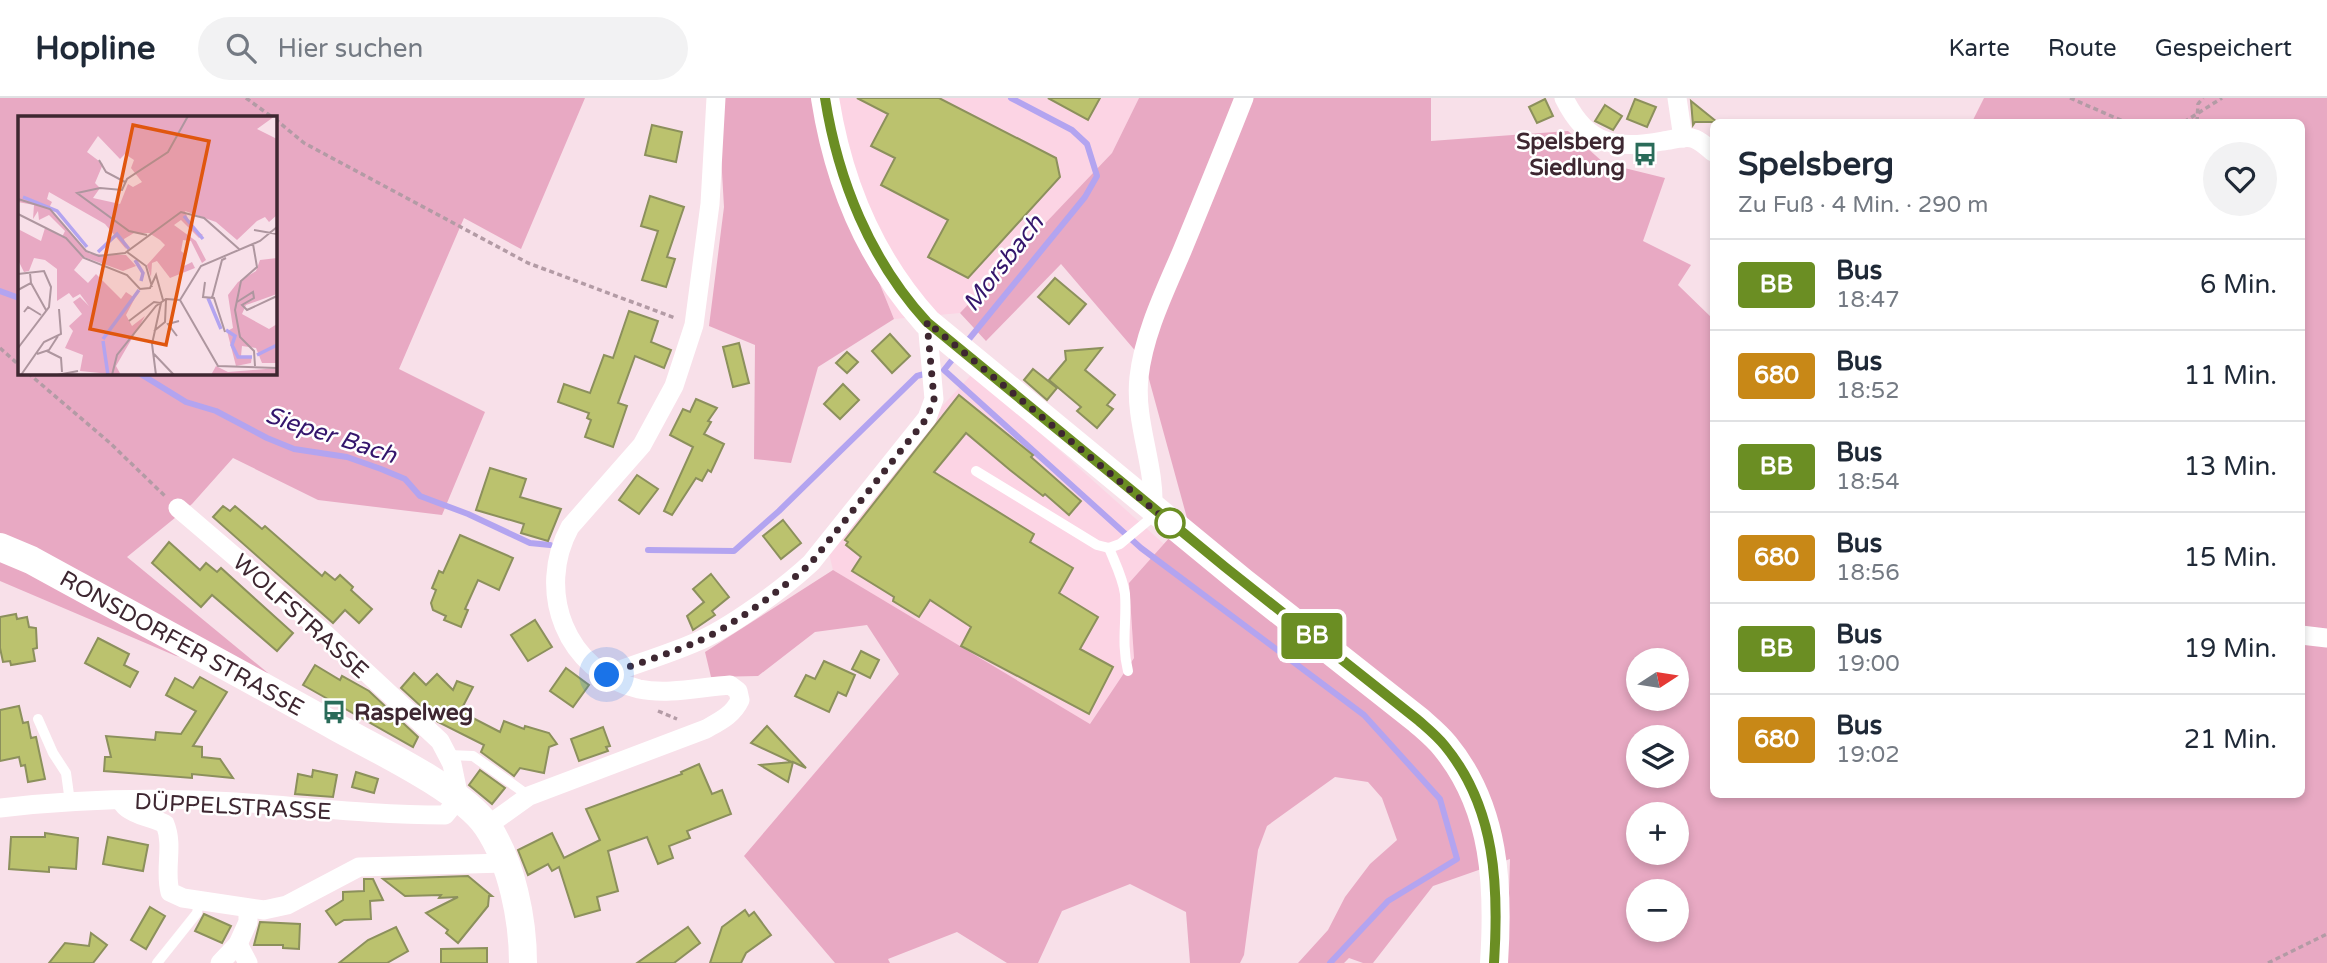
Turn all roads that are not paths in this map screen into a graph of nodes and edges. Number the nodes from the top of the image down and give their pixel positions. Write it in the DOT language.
graph roads {
  1 [pos="716,98"];
  2 [pos="825,98"];
  3 [pos="1244,98"];
  4 [pos="1564,98"];
  5 [pos="1678,98"];
  6 [pos="1684,138"];
  7 [pos="1710,150"];
  8 [pos="921,315"];
  9 [pos="976,471"];
  10 [pos="178,508"];
  11 [pos="1150,516"];
  12 [pos="1114,546"];
  13 [pos="0,547"];
  14 [pos="2305,635"];
  15 [pos="2327,638"];
  16 [pos="1128,671"];
  17 [pos="607,675"];
  18 [pos="38,719"];
  19 [pos="448,755"];
  20 [pos="529,796"];
  21 [pos="459,798"];
  22 [pos="120,801"];
  23 [pos="69,802"];
  24 [pos="0,808"];
  25 [pos="487,826"];
  26 [pos="505,863"];
  27 [pos="200,901"];
  28 [pos="248,909"];
  29 [pos="238,943"];
  30 [pos="157,963"];
  31 [pos="220,963"];
  32 [pos="248,963"];
  33 [pos="523,963"];
  34 [pos="1494,963"];
  1 -- 17 [label="street"];
  2 -- 8 [label="main road"];
  3 -- 11 [label="street"];
  4 -- 6 [label="street"];
  5 -- 6 [label="street"];
  6 -- 7 [label="street"];
  8 -- 11 [label="main road"];
  8 -- 17 [label="street"];
  9 -- 12 [label="lane"];
  10 -- 19 [label="street, WOLFSTRASSE"];
  11 -- 12 [label="lane"];
  11 -- 34 [label="main road"];
  12 -- 16 [label="lane"];
  13 -- 21 [label="main road, RONSDORFER STRASSE"];
  14 -- 15 [label="street"];
  17 -- 20 [label="street"];
  18 -- 23 [label="lane"];
  19 -- 20 [label="lane"];
  19 -- 21 [label="street, WOLFSTRASSE"];
  20 -- 25 [label="street"];
  21 -- 22 [label="street, DÜPPELSTRASSE"];
  21 -- 25 [label="main road, RONSDORFER STRASSE"];
  22 -- 23 [label="street, DÜPPELSTRASSE"];
  22 -- 27 [label="street"];
  23 -- 24 [label="street, DÜPPELSTRASSE"];
  25 -- 26 [label="main road, RONSDORFER STRASSE"];
  26 -- 28 [label="street"];
  26 -- 33 [label="main road, RONSDORFER STRASSE"];
  27 -- 28 [label="street"];
  27 -- 30 [label="lane"];
  28 -- 29 [label="street"];
  29 -- 31 [label="street"];
  29 -- 32 [label="street"];
}
